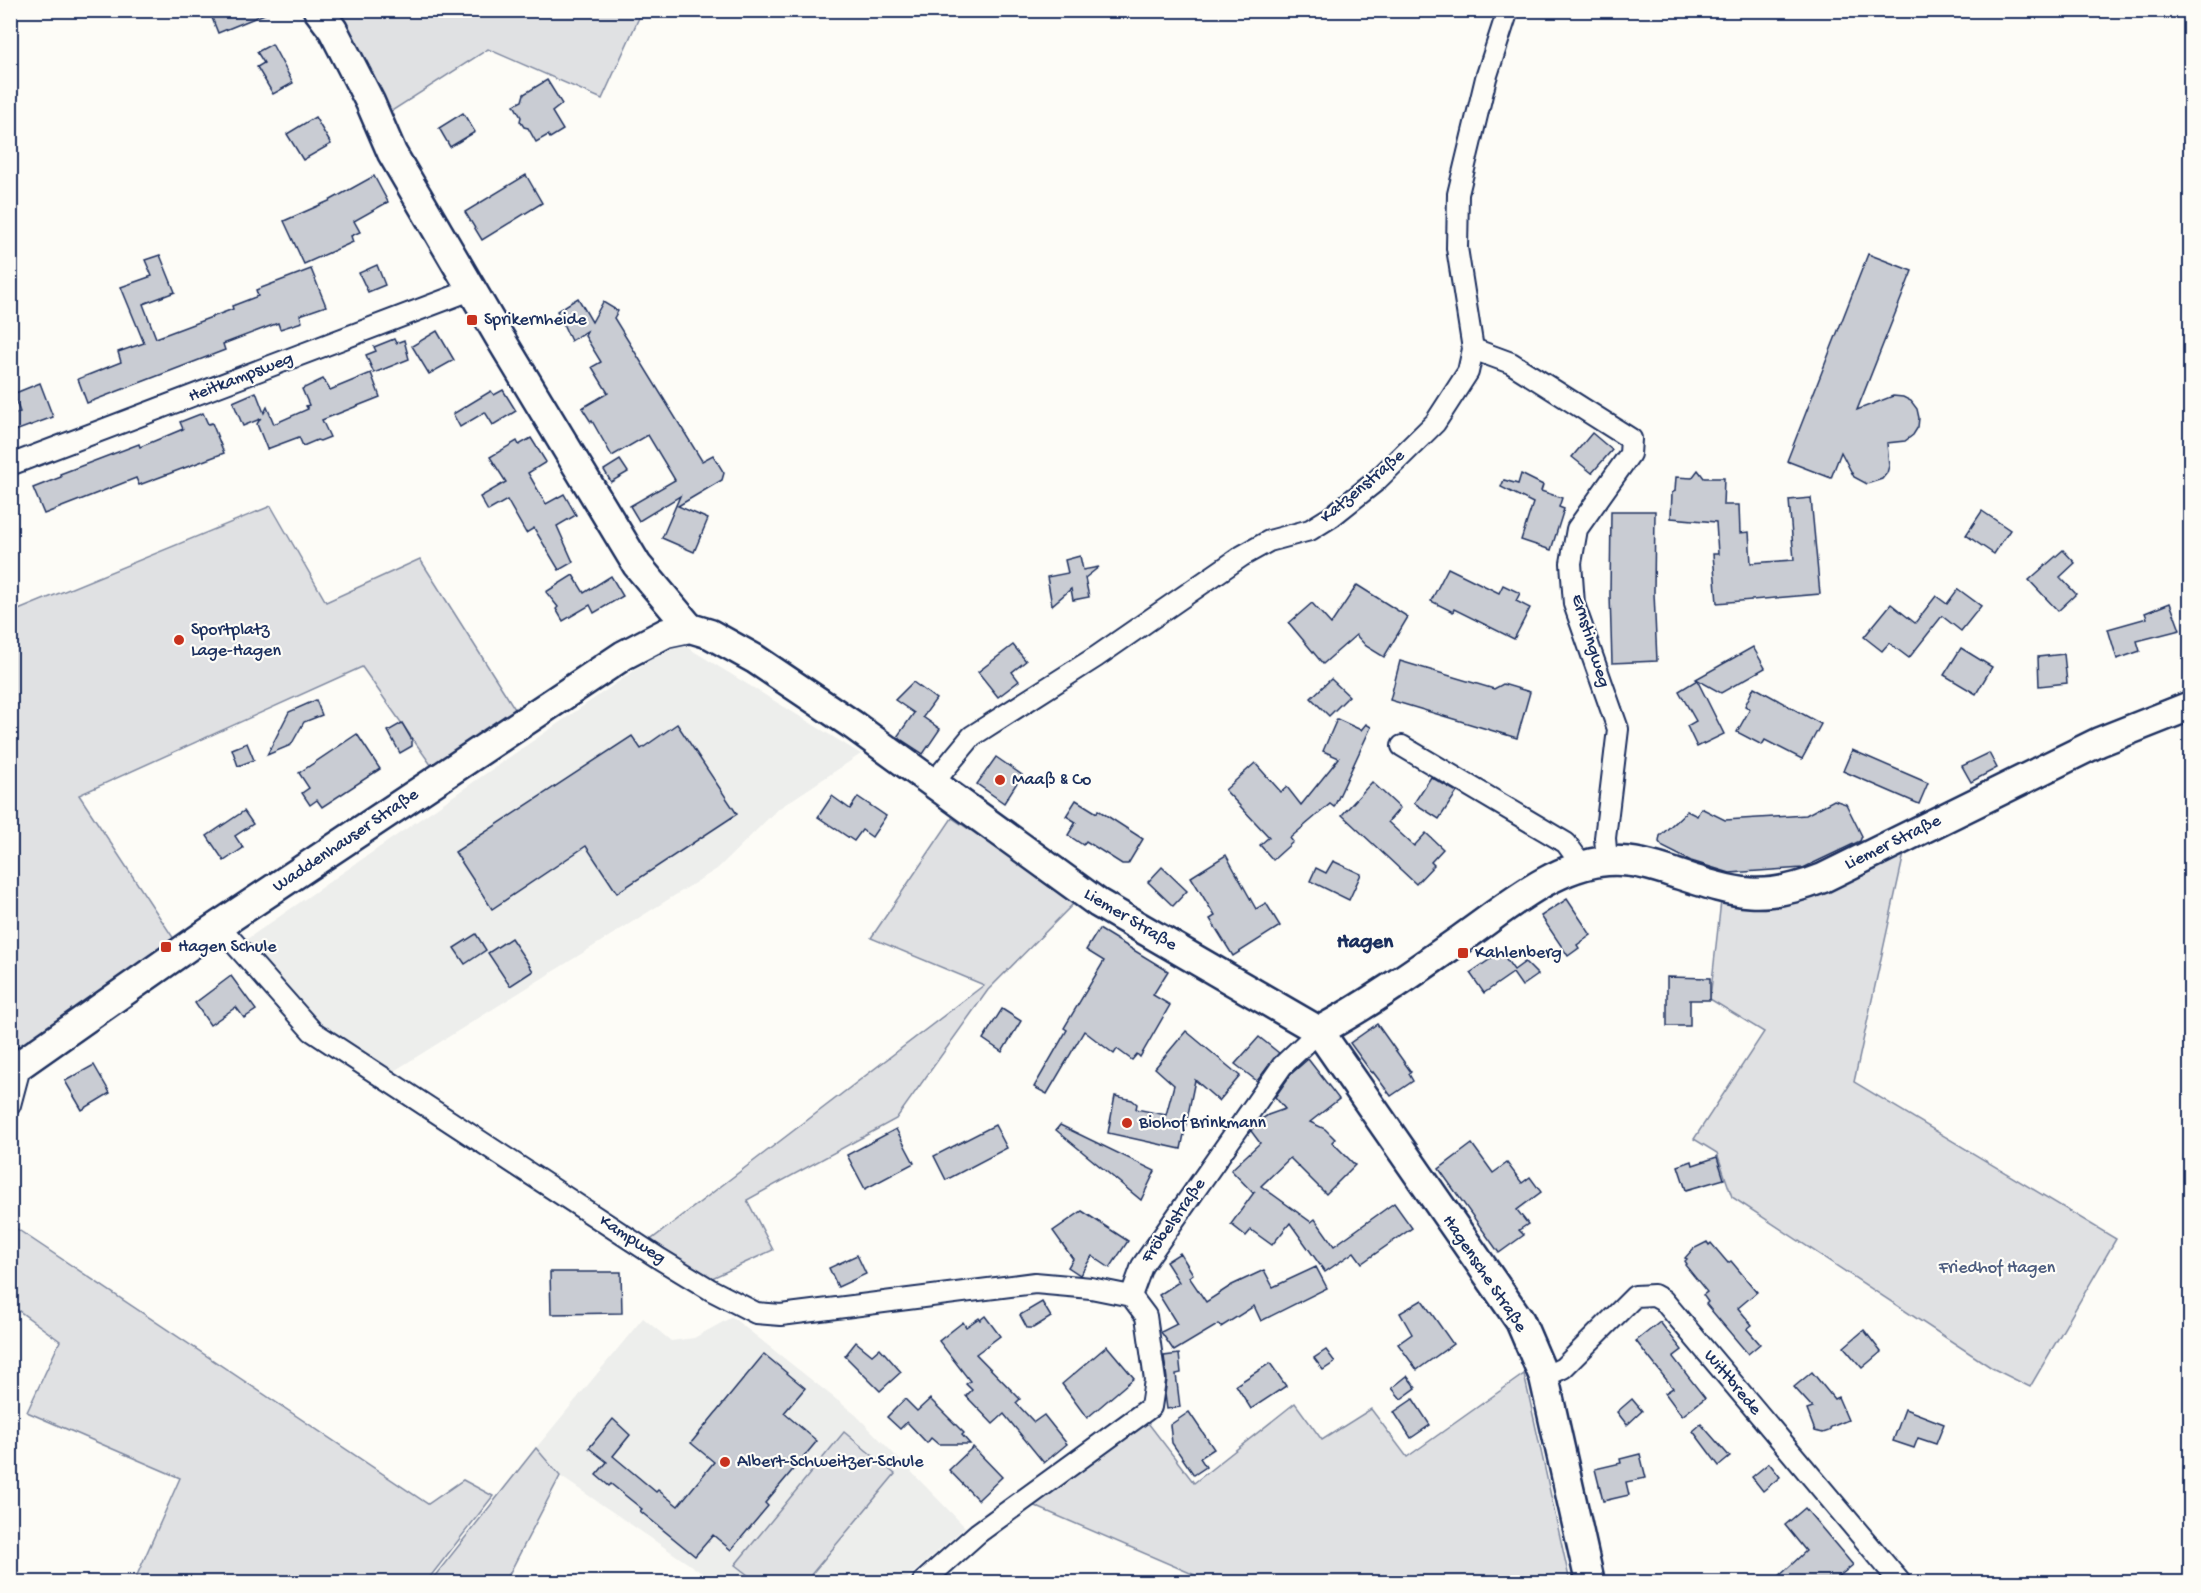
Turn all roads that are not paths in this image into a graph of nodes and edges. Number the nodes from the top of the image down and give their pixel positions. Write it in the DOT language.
graph roads {
  1 [pos="318,10"];
  2 [pos="1508,10"];
  3 [pos="471,290"];
  4 [pos="1473,349"];
  5 [pos="10,465"];
  6 [pos="690,628"];
  7 [pos="2190,706"];
  8 [pos="1402,746"];
  9 [pos="933,783"];
  10 [pos="1594,863"];
  11 [pos="219,926"];
  12 [pos="1319,1030"];
  13 [pos="16,1066"];
  14 [pos="10,1105"];
  15 [pos="1131,1296"];
  16 [pos="1544,1377"];
  17 [pos="923,1582"];
  18 [pos="1590,1582"];
  19 [pos="1900,1582"];
  1 -- 3 [label="main road"];
  2 -- 4 [label="street, Katzenstraße"];
  3 -- 5 [label="street, Heitkampsweg"];
  3 -- 6 [label="main road"];
  4 -- 9 [label="street, Katzenstraße"];
  4 -- 10 [label="street, Ernstingweg"];
  6 -- 9 [label="main road, Liemer Straße"];
  6 -- 11 [label="main road, Waddenhauser Straße"];
  7 -- 10 [label="main road, Liemer Straße"];
  8 -- 10 [label="street"];
  9 -- 12 [label="main road, Liemer Straße"];
  10 -- 12 [label="main road, Liemer Straße"];
  11 -- 13 [label="main road, Waddenhauser Straße"];
  11 -- 15 [label="street, Kampweg"];
  12 -- 15 [label="street, Fröbelstraße"];
  12 -- 16 [label="main road, Hagensche Straße"];
  13 -- 14 [label="street"];
  15 -- 17 [label="street"];
  16 -- 18 [label="main road, Hagensche Straße"];
  16 -- 19 [label="street, Wittbrede"];
}
